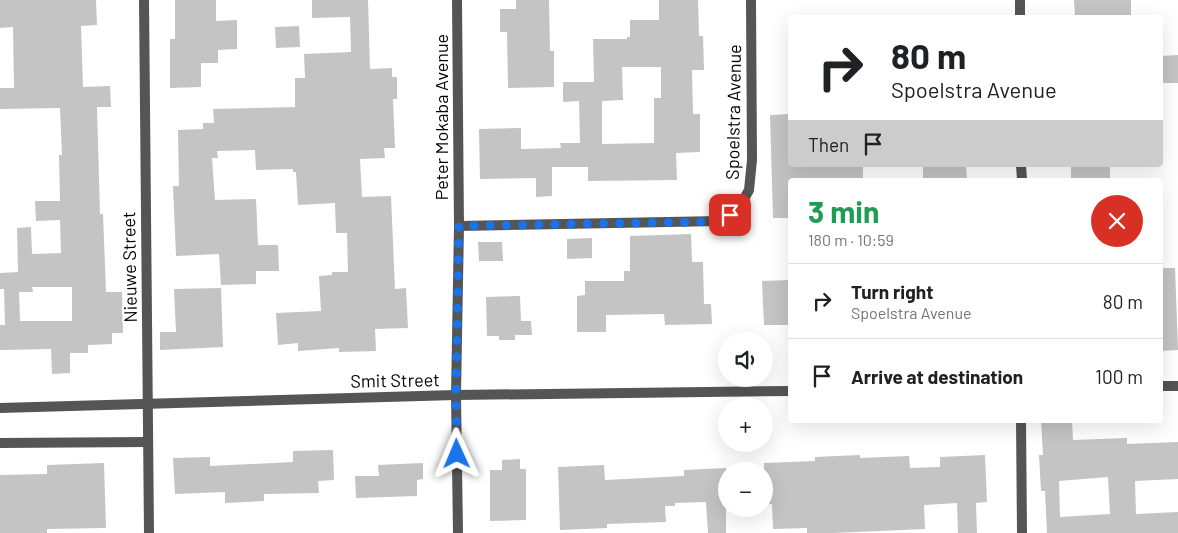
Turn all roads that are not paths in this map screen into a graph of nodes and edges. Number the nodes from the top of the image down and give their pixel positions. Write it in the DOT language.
graph roads {
  1 [pos="144,0"];
  2 [pos="457,0"];
  3 [pos="751,0"];
  4 [pos="1020,0"];
  5 [pos="1020,15"];
  6 [pos="459,226"];
  7 [pos="1163,386"];
  8 [pos="1178,386"];
  9 [pos="788,391"];
  10 [pos="456,395"];
  11 [pos="148,403"];
  12 [pos="0,408"];
  13 [pos="1021,423"];
  14 [pos="148,442"];
  15 [pos="0,443"];
  16 [pos="149,533"];
  17 [pos="458,533"];
  18 [pos="1022,533"];
  1 -- 11 [label="street, Nieuwe Street"];
  2 -- 6 [label="street, Peter Mokaba Avenue"];
  3 -- 6 [label="street, Spoelstra Avenue"];
  4 -- 5 [label="street"];
  6 -- 10 [label="street, Peter Mokaba Avenue"];
  7 -- 8 [label="street"];
  9 -- 10 [label="street, Smit Street"];
  10 -- 11 [label="street, Smit Street"];
  10 -- 17 [label="street, Peter Mokaba Avenue"];
  11 -- 12 [label="street, Smit Street"];
  11 -- 14 [label="street, Nieuwe Street"];
  13 -- 18 [label="street"];
  14 -- 15 [label="street"];
  14 -- 16 [label="street, Nieuwe Street"];
}
